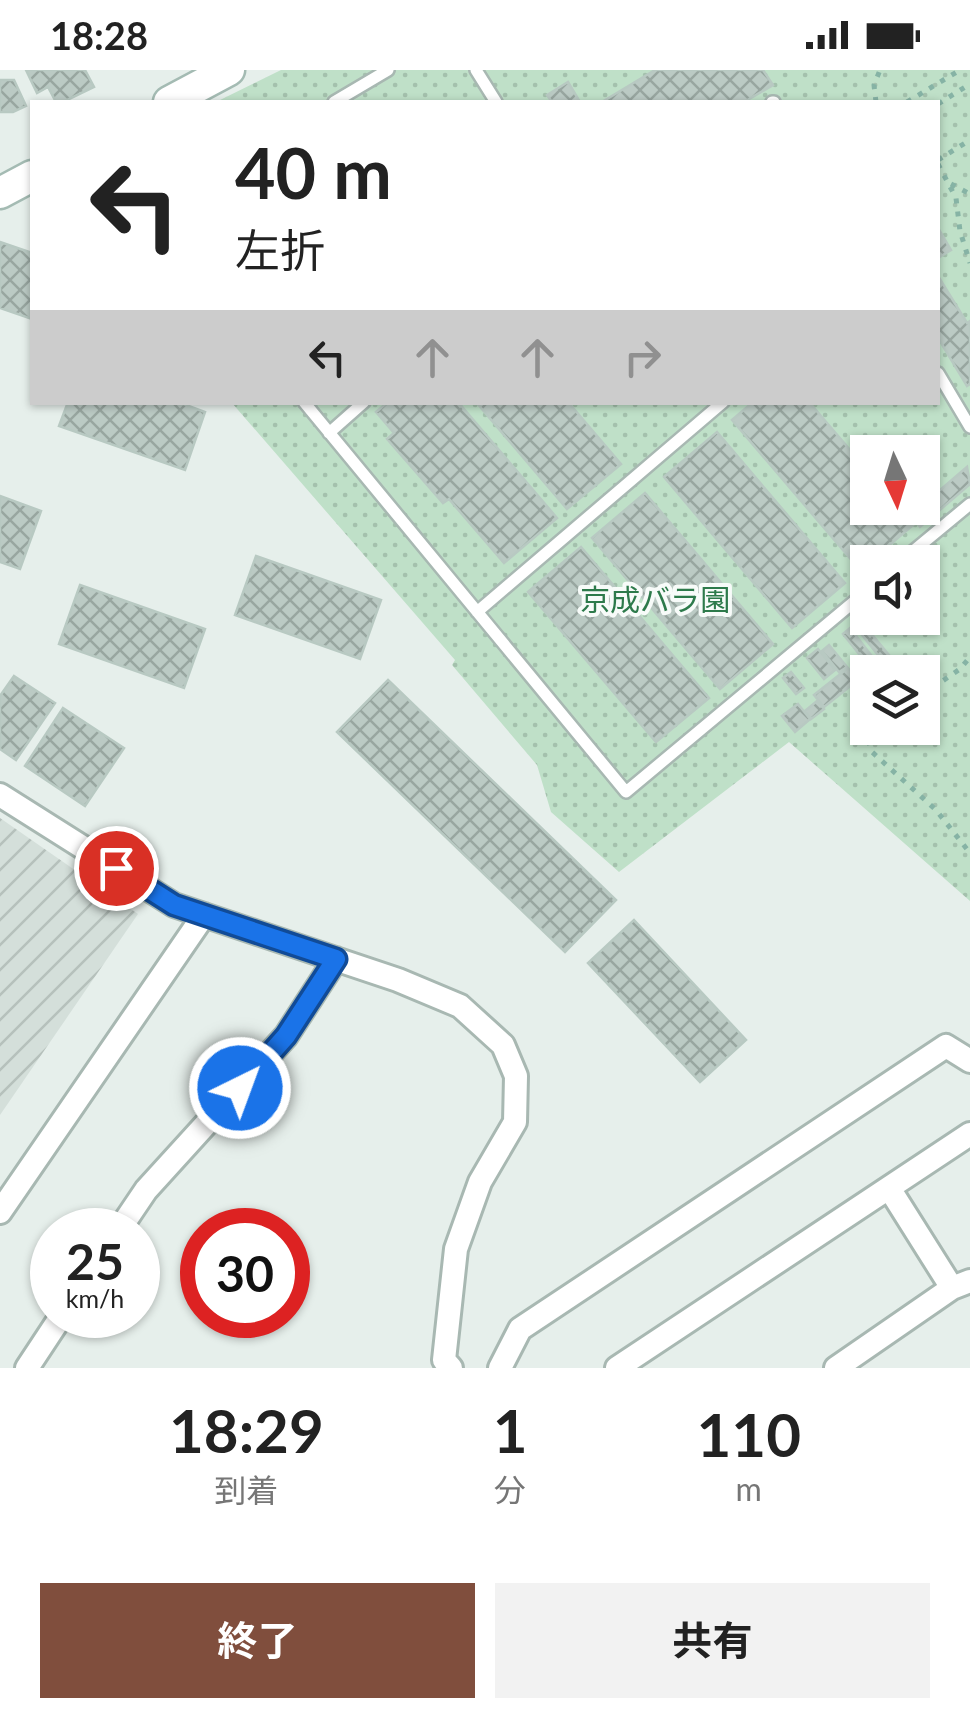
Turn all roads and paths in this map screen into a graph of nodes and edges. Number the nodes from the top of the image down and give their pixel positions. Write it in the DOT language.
graph roads {
  1 [pos="230,70"];
  2 [pos="388,70"];
  3 [pos="476,70"];
  4 [pos="880,70"];
  5 [pos="960,70"];
  6 [pos="968,86"];
  7 [pos="970,95"];
  8 [pos="173,100"];
  9 [pos="337,100"];
  10 [pos="495,100"];
  11 [pos="876,100"];
  12 [pos="910,100"];
  13 [pos="940,103"];
  14 [pos="970,140"];
  15 [pos="940,161"];
  16 [pos="940,166"];
  17 [pos="30,177"];
  18 [pos="949,182"];
  19 [pos="0,193"];
  20 [pos="970,194"];
  21 [pos="970,264"];
  22 [pos="940,376"];
  23 [pos="306,405"];
  24 [pos="361,405"];
  25 [pos="708,407"];
  26 [pos="970,427"];
  27 [pos="329,433"];
  28 [pos="970,504"];
  29 [pos="921,545"];
  30 [pos="850,605"];
  31 [pos="477,612"];
  32 [pos="970,657"];
  33 [pos="940,683"];
  34 [pos="870,745"];
  35 [pos="0,795"];
  36 [pos="970,853"];
  37 [pos="204,916"];
  38 [pos="336,959"];
  39 [pos="970,1061"];
  40 [pos="970,1134"];
  41 [pos="890,1188"];
  42 [pos="134,1208"];
  43 [pos="0,1212"];
  44 [pos="961,1285"];
  45 [pos="46,1338"];
  46 [pos="26,1368"];
  47 [pos="452,1368"];
  48 [pos="500,1368"];
  49 [pos="617,1368"];
  50 [pos="836,1368"];
  1 -- 8 [label="street"];
  2 -- 9 [label="lane"];
  3 -- 10 [label="lane"];
  4 -- 11 [label="path"];
  5 -- 12 [label="path"];
  6 -- 7 [label="path"];
  6 -- 13 [label="path"];
  14 -- 15 [label="path"];
  16 -- 18 [label="path"];
  17 -- 19 [label="street"];
  18 -- 20 [label="path"];
  18 -- 21 [label="path"];
  22 -- 26 [label="lane"];
  23 -- 27 [label="lane"];
  24 -- 27 [label="lane"];
  25 -- 31 [label="lane"];
  27 -- 31 [label="lane"];
  28 -- 29 [label="lane"];
  30 -- 31 [label="lane"];
  32 -- 33 [label="path"];
  34 -- 36 [label="path"];
  35 -- 37 [label="street"];
  37 -- 38 [label="street"];
  37 -- 43 [label="street"];
  38 -- 42 [label="street"];
  38 -- 47 [label="street"];
  39 -- 48 [label="street"];
  40 -- 41 [label="street"];
  41 -- 44 [label="street"];
  41 -- 49 [label="street"];
  44 -- 50 [label="street"];
  45 -- 46 [label="street"];
}
